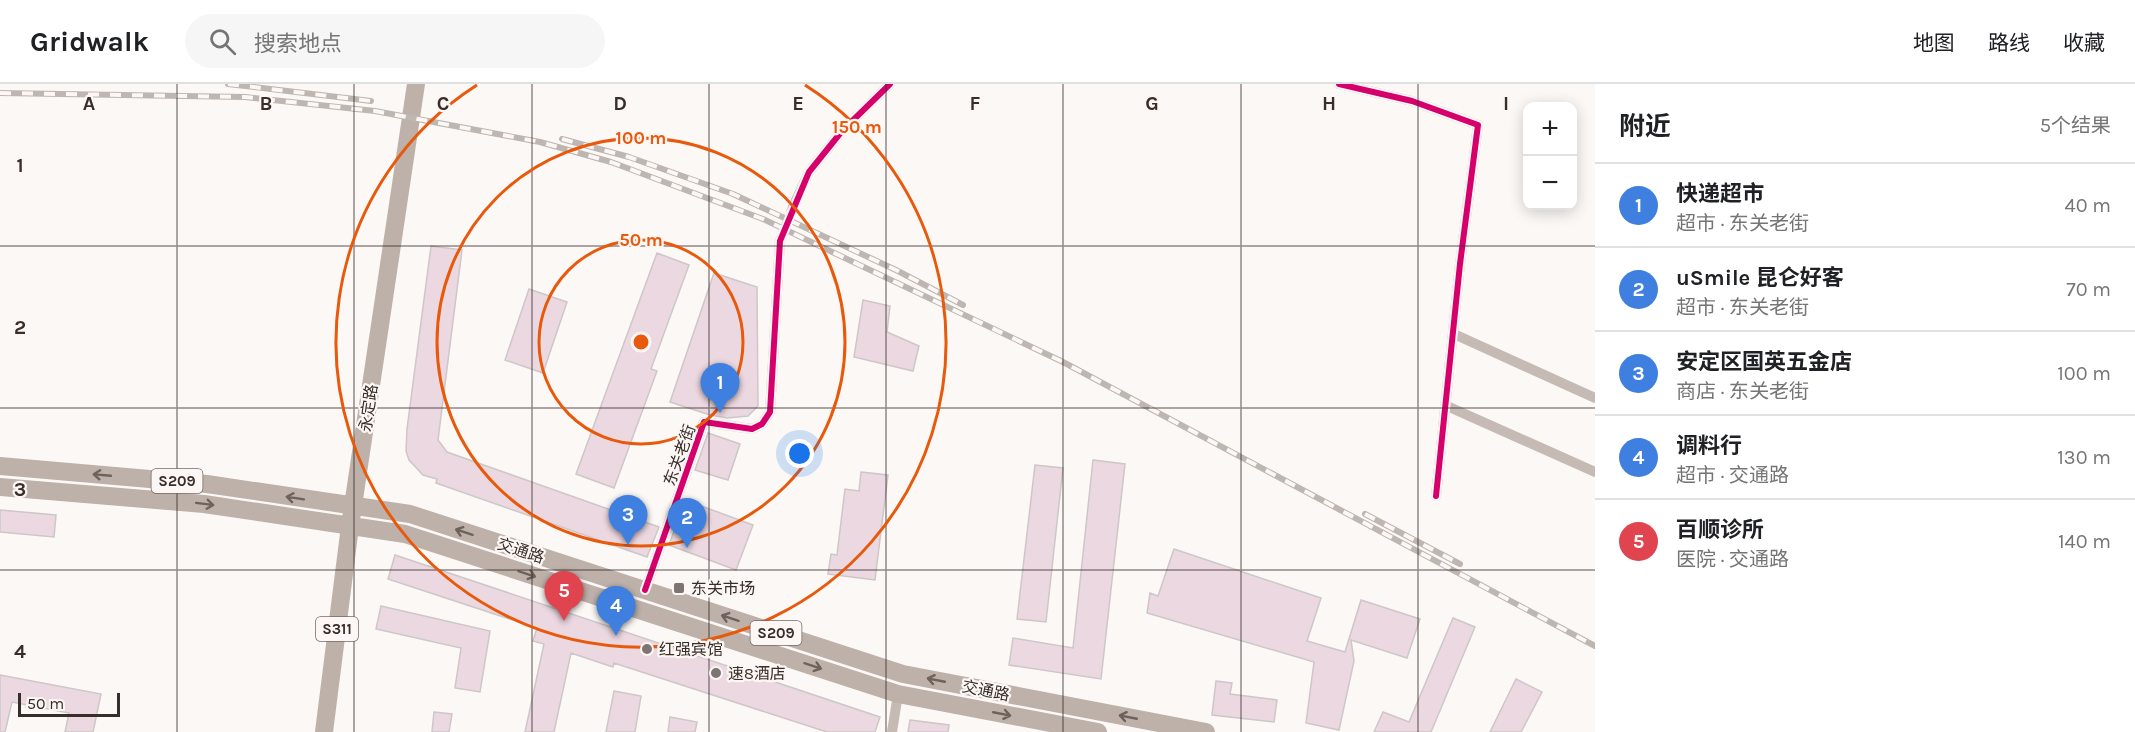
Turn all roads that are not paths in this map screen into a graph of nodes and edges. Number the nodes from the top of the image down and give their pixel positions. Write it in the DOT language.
graph roads {
  1 [pos="416,84"];
  2 [pos="890,84"];
  3 [pos="1339,84"];
  4 [pos="793,207"];
  5 [pos="780,241"];
  6 [pos="1454,334"];
  7 [pos="1595,398"];
  8 [pos="1447,406"];
  9 [pos="0,466"];
  10 [pos="1595,472"];
  11 [pos="0,487"];
  12 [pos="1436,496"];
  13 [pos="353,506"];
  14 [pos="350,526"];
  15 [pos="645,590"];
  16 [pos="898,694"];
  17 [pos="324,732"];
  18 [pos="891,732"];
  19 [pos="1098,732"];
  20 [pos="1206,732"];
  1 -- 13 [label="main road, 永定路"];
  2 -- 4 [label="street"];
  3 -- 6 [label="street"];
  5 -- 15 [label="street, 东关老街"];
  6 -- 7 [label="street"];
  6 -- 8 [label="street"];
  8 -- 10 [label="street"];
  8 -- 12 [label="street"];
  13 -- 9 [label="main road, 交通路 / S209, one-way"];
  11 -- 14 [label="main road, 交通路 / S209, one-way"];
  13 -- 14 [label="main road, 永定路"];
  15 -- 13 [label="main road, 交通路 / S209, one-way"];
  14 -- 16 [label="main road, 交通路 / S209, one-way"];
  14 -- 17 [label="main road, 永定路 / S311"];
  20 -- 15 [label="main road, 交通路 / S209, one-way"];
  16 -- 18 [label="street"];
  16 -- 19 [label="main road, 交通路 / S209, one-way"];
}
